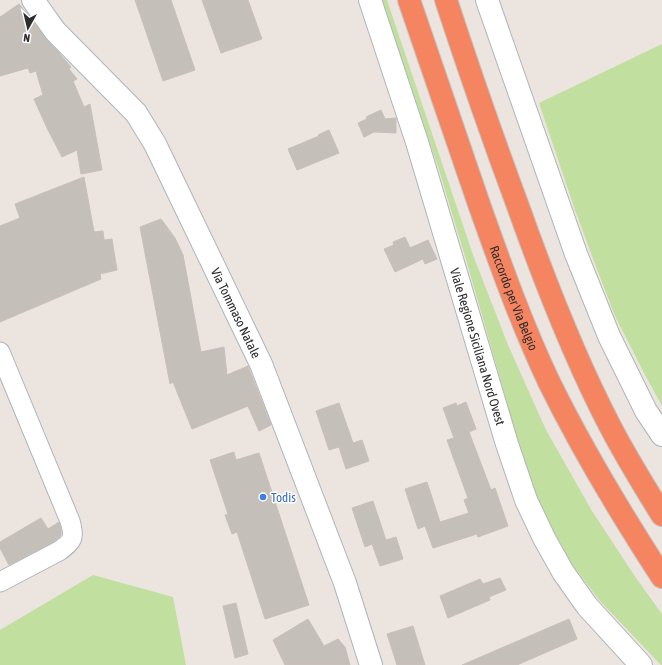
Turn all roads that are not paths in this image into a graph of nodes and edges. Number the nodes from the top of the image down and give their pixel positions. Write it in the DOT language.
graph roads {
  1 [pos="33,0"];
  2 [pos="370,0"];
  3 [pos="409,0"];
  4 [pos="446,0"];
  5 [pos="486,0"];
  6 [pos="0,352"];
  7 [pos="662,435"];
  8 [pos="662,515"];
  9 [pos="662,577"];
  10 [pos="0,582"];
  11 [pos="371,665"];
  12 [pos="641,665"];
  1 -- 11 [label="street, Via Tommaso Natale"];
  2 -- 12 [label="street, Viale Regione Siciliana Nord Ovest"];
  3 -- 9 [label="highway, Raccordo per Via Belgio"];
  4 -- 8 [label="highway"];
  5 -- 7 [label="street"];
  6 -- 10 [label="street"];
}
